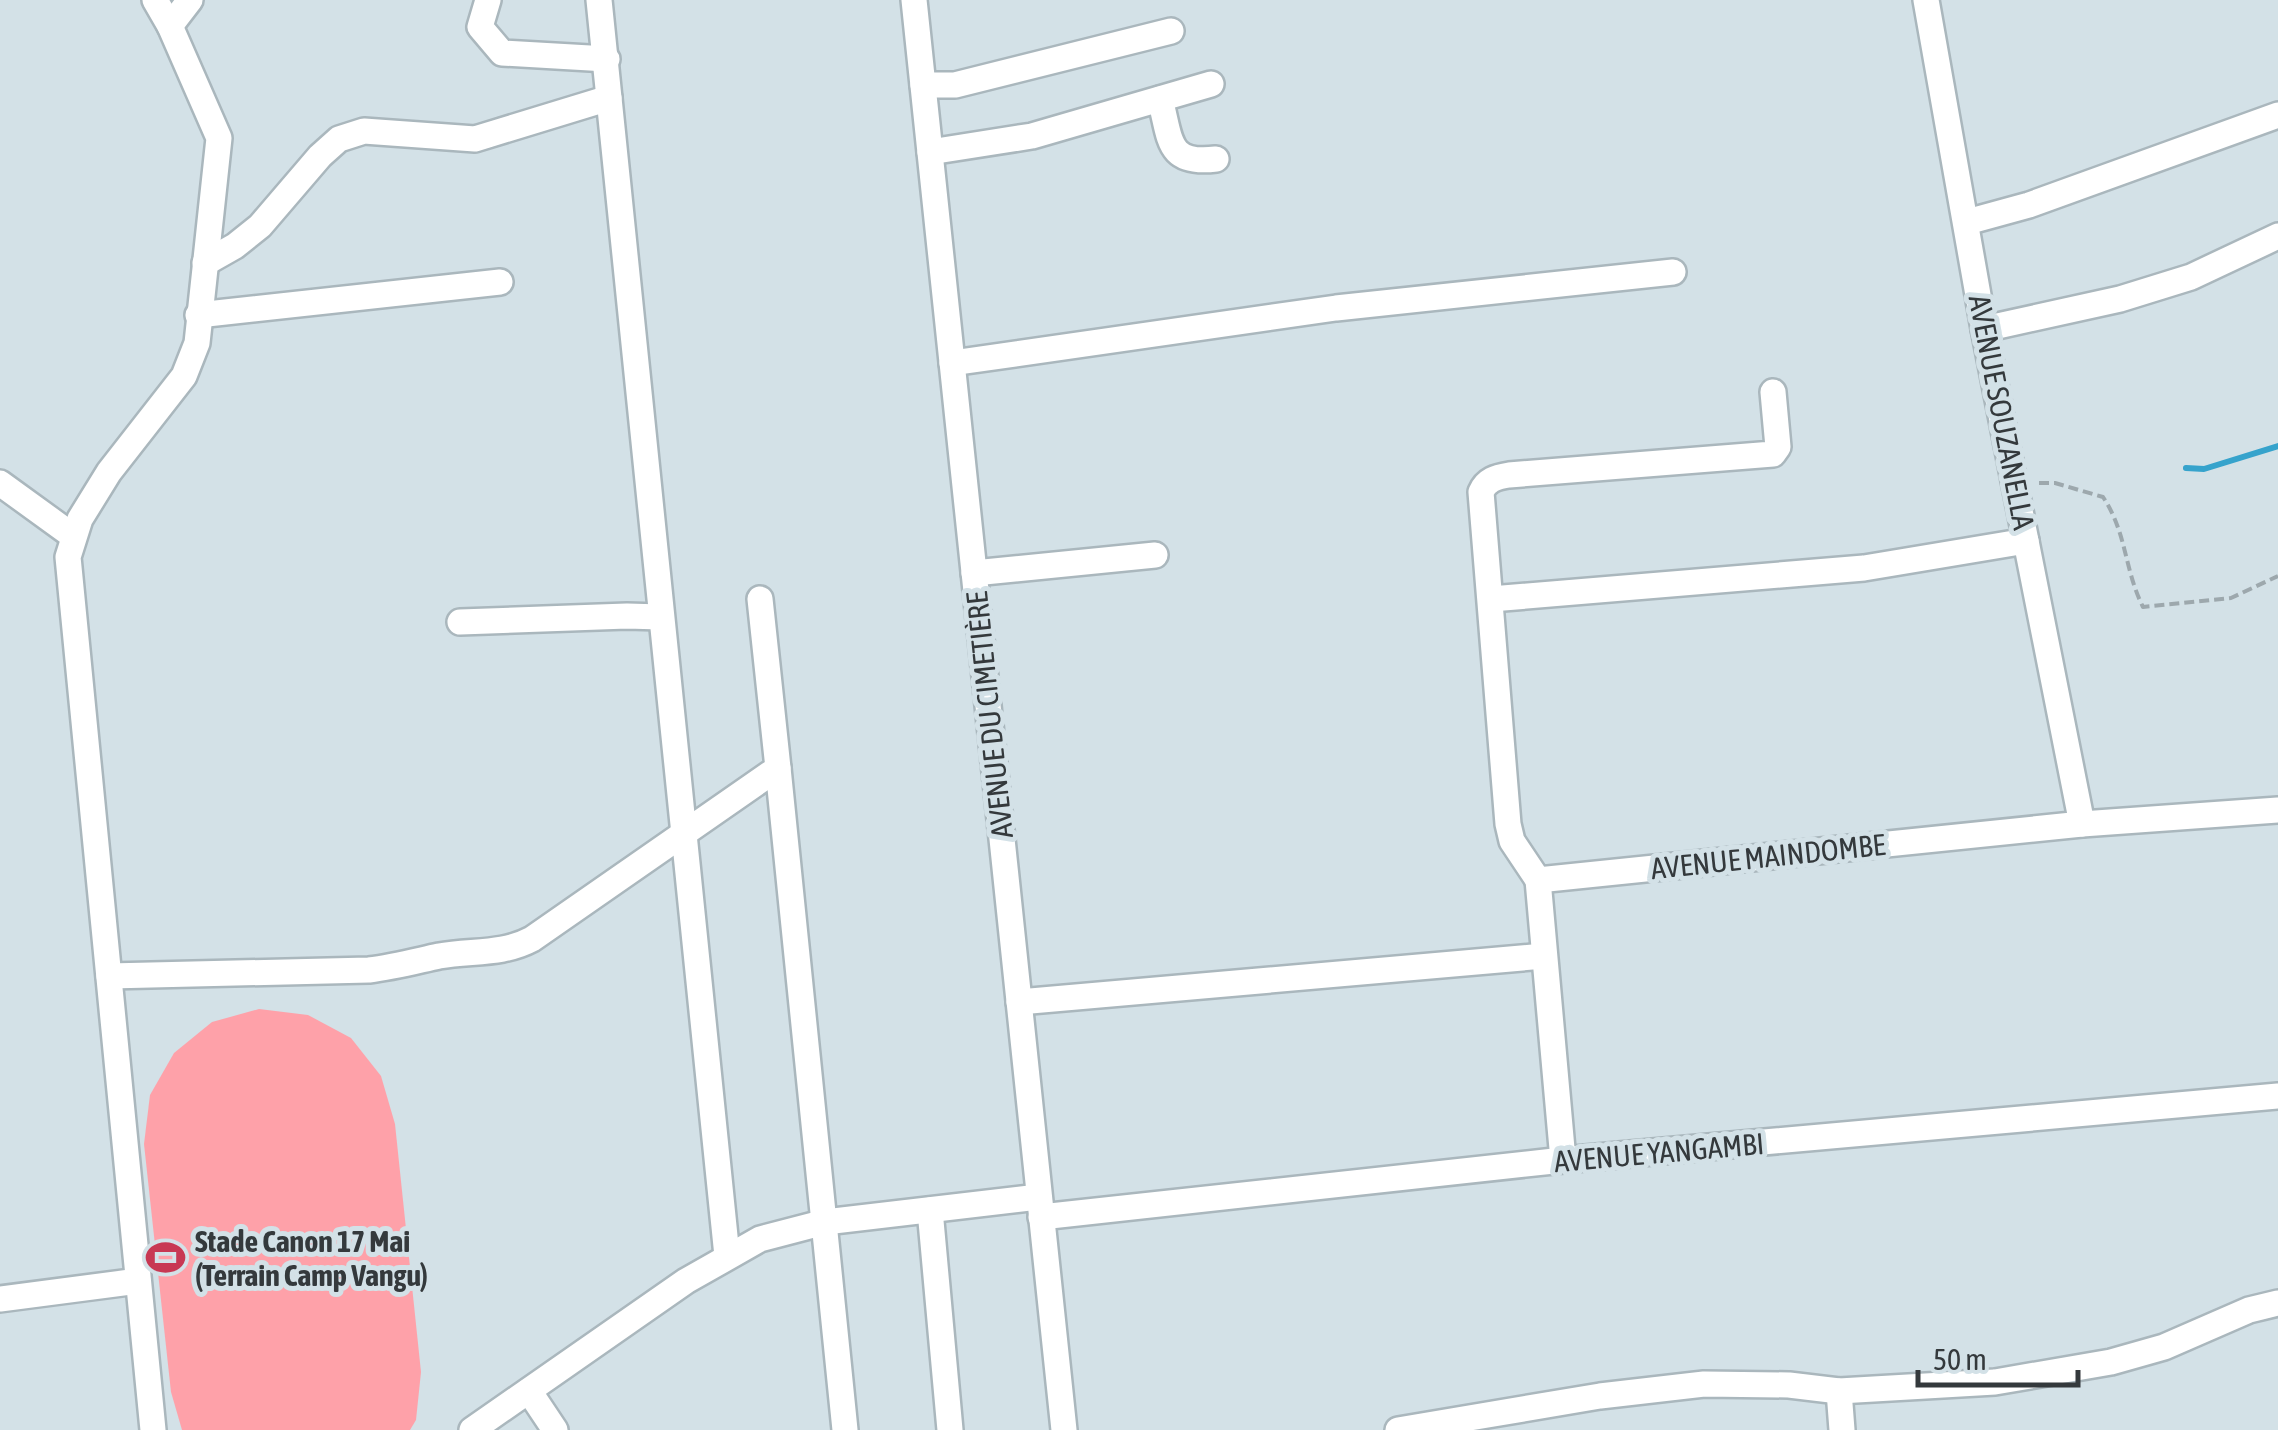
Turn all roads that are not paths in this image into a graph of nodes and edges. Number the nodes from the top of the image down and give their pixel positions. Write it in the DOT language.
graph roads {
  1 [pos="155,0"];
  2 [pos="190,0"];
  3 [pos="488,0"];
  4 [pos="599,0"];
  5 [pos="914,0"];
  6 [pos="1926,0"];
  7 [pos="170,26"];
  8 [pos="1171,31"];
  9 [pos="608,59"];
  10 [pos="1211,84"];
  11 [pos="923,85"];
  12 [pos="609,98"];
  13 [pos="1160,99"];
  14 [pos="2278,115"];
  15 [pos="930,152"];
  16 [pos="1216,160"];
  17 [pos="1967,222"];
  18 [pos="2278,236"];
  19 [pos="205,264"];
  20 [pos="1673,272"];
  21 [pos="500,282"];
  22 [pos="198,316"];
  23 [pos="1984,329"];
  24 [pos="952,363"];
  25 [pos="1773,392"];
  26 [pos="0,484"];
  27 [pos="73,536"];
  28 [pos="2026,540"];
  29 [pos="1155,556"];
  30 [pos="974,573"];
  31 [pos="1490,598"];
  32 [pos="760,599"];
  33 [pos="661,618"];
  34 [pos="460,622"];
  35 [pos="778,768"];
  36 [pos="2278,810"];
  37 [pos="2082,824"];
  38 [pos="682,836"];
  39 [pos="1538,880"];
  40 [pos="1544,956"];
  41 [pos="109,976"];
  42 [pos="1019,1002"];
  43 [pos="2278,1096"];
  44 [pos="1563,1160"];
  45 [pos="1040,1207"];
  46 [pos="930,1210"];
  47 [pos="825,1222"];
  48 [pos="728,1256"];
  49 [pos="138,1280"];
  50 [pos="0,1299"];
  51 [pos="2278,1303"];
  52 [pos="530,1390"];
  53 [pos="1840,1390"];
  54 [pos="154,1430"];
  55 [pos="472,1430"];
  56 [pos="555,1430"];
  57 [pos="845,1430"];
  58 [pos="950,1430"];
  59 [pos="1064,1430"];
  60 [pos="1398,1430"];
  61 [pos="1842,1430"];
  1 -- 7 [label="street"];
  2 -- 7 [label="street"];
  3 -- 9 [label="street"];
  4 -- 9 [label="street"];
  5 -- 11 [label="street, AVENUE DU CIMETIÈRE"];
  6 -- 17 [label="street, AVENUE SOUZANELLA"];
  7 -- 19 [label="street"];
  8 -- 11 [label="street"];
  9 -- 12 [label="street"];
  10 -- 13 [label="street"];
  11 -- 15 [label="street, AVENUE DU CIMETIÈRE"];
  12 -- 19 [label="street"];
  12 -- 33 [label="street"];
  13 -- 15 [label="street"];
  13 -- 16 [label="street"];
  14 -- 17 [label="street"];
  15 -- 24 [label="street, AVENUE DU CIMETIÈRE"];
  17 -- 23 [label="street, AVENUE SOUZANELLA"];
  18 -- 23 [label="street"];
  19 -- 22 [label="street"];
  20 -- 24 [label="street"];
  21 -- 22 [label="street"];
  22 -- 27 [label="street"];
  23 -- 28 [label="street, AVENUE SOUZANELLA"];
  24 -- 30 [label="street, AVENUE DU CIMETIÈRE"];
  25 -- 31 [label="street"];
  26 -- 27 [label="street"];
  27 -- 41 [label="street"];
  28 -- 31 [label="street"];
  28 -- 37 [label="street, AVENUE SOUZANELLA"];
  29 -- 30 [label="street"];
  30 -- 42 [label="street, AVENUE DU CIMETIÈRE"];
  31 -- 39 [label="street"];
  32 -- 35 [label="street"];
  33 -- 34 [label="street"];
  33 -- 38 [label="street"];
  35 -- 38 [label="street"];
  35 -- 47 [label="street"];
  36 -- 37 [label="street, AVENUE MAINDOMBE"];
  37 -- 39 [label="street, AVENUE MAINDOMBE"];
  38 -- 41 [label="street"];
  38 -- 48 [label="street"];
  39 -- 40 [label="street"];
  40 -- 42 [label="street"];
  40 -- 44 [label="street"];
  41 -- 49 [label="street"];
  42 -- 45 [label="street, AVENUE DU CIMETIÈRE"];
  43 -- 44 [label="street, AVENUE YANGAMBI"];
  44 -- 45 [label="street, AVENUE YANGAMBI"];
  45 -- 46 [label="street, AVENUE YANGAMBI"];
  45 -- 59 [label="street, AVENUE DU CIMETIÈRE"];
  46 -- 47 [label="street, AVENUE YANGAMBI"];
  46 -- 58 [label="street"];
  47 -- 48 [label="street, AVENUE YANGAMBI"];
  47 -- 57 [label="street"];
  48 -- 52 [label="street, AVENUE YANGAMBI"];
  49 -- 50 [label="street"];
  49 -- 54 [label="street"];
  51 -- 53 [label="street"];
  52 -- 55 [label="street, AVENUE YANGAMBI"];
  52 -- 56 [label="street"];
  53 -- 60 [label="street"];
  53 -- 61 [label="street"];
}
